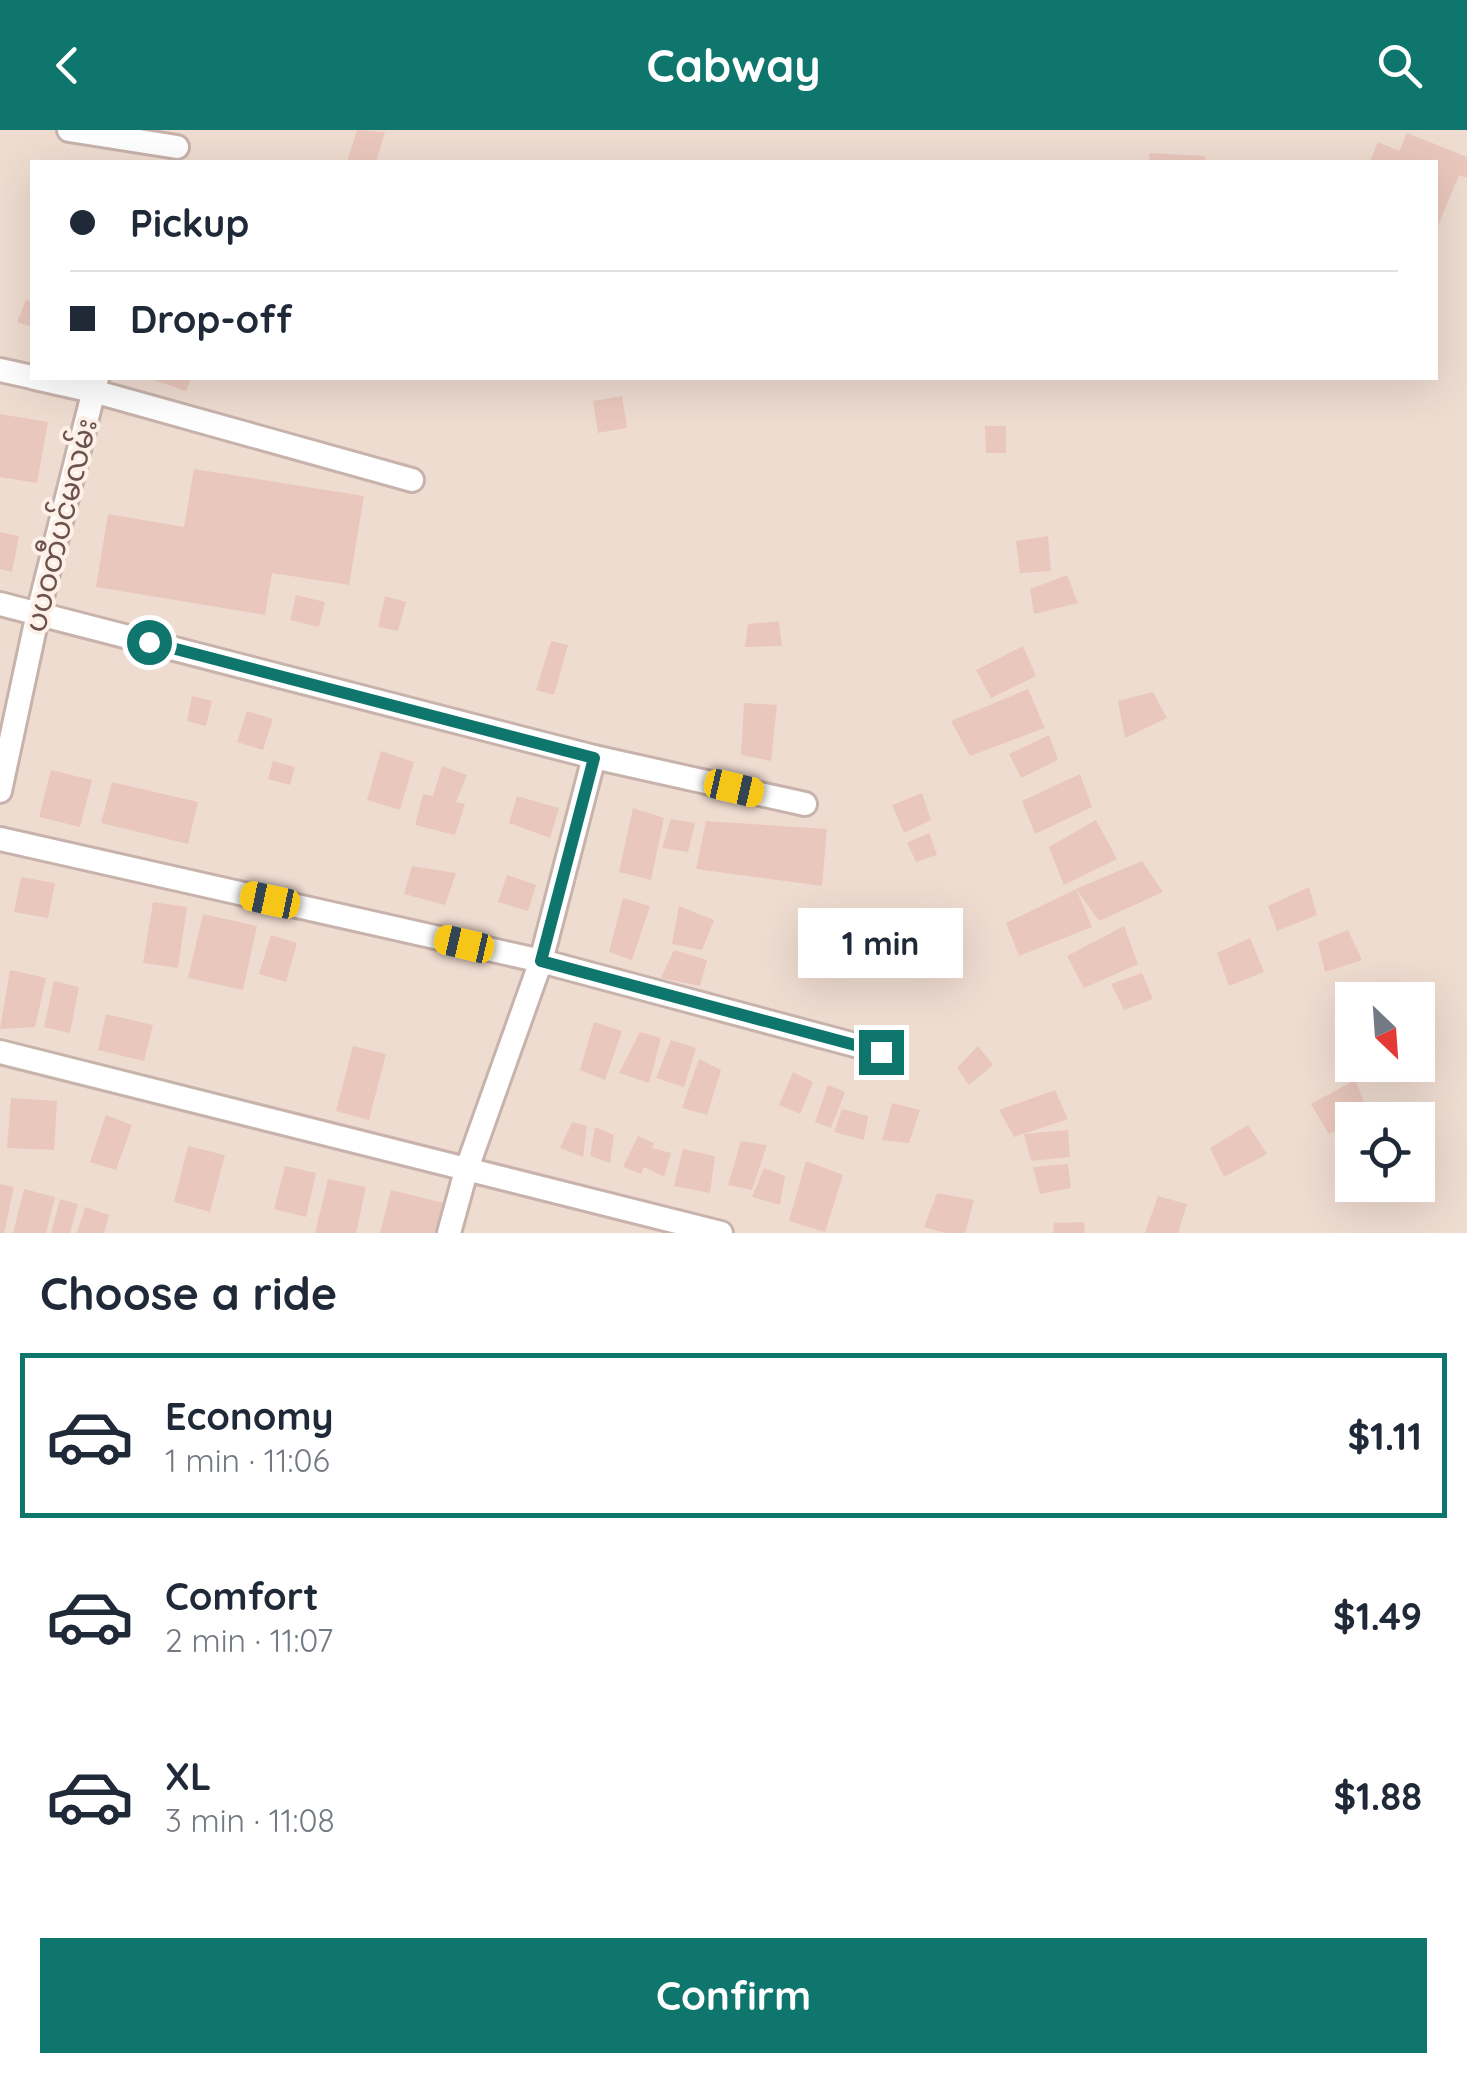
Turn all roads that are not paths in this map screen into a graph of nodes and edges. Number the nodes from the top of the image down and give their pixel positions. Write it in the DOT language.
graph roads {
  1 [pos="69,130"];
  2 [pos="177,147"];
  3 [pos="0,370"];
  4 [pos="30,376"];
  5 [pos="60,380"];
  6 [pos="95,384"];
  7 [pos="412,480"];
  8 [pos="0,604"];
  9 [pos="38,613"];
  10 [pos="594,758"];
  11 [pos="0,791"];
  12 [pos="805,804"];
  13 [pos="0,839"];
  14 [pos="541,961"];
  15 [pos="0,1052"];
  16 [pos="881,1052"];
  17 [pos="466,1171"];
  18 [pos="449,1233"];
  19 [pos="721,1233"];
  1 -- 2 [label="street"];
  3 -- 4 [label="street"];
  5 -- 6 [label="street"];
  6 -- 7 [label="street"];
  6 -- 9 [label="street, ပပဝတီပင်မလမ်း"];
  8 -- 9 [label="street"];
  9 -- 10 [label="street"];
  9 -- 11 [label="street, ပပဝတီပင်မလမ်း"];
  10 -- 12 [label="street"];
  10 -- 14 [label="street"];
  13 -- 14 [label="street"];
  14 -- 16 [label="street"];
  14 -- 17 [label="street"];
  15 -- 17 [label="street"];
  17 -- 18 [label="street"];
  17 -- 19 [label="street"];
}
